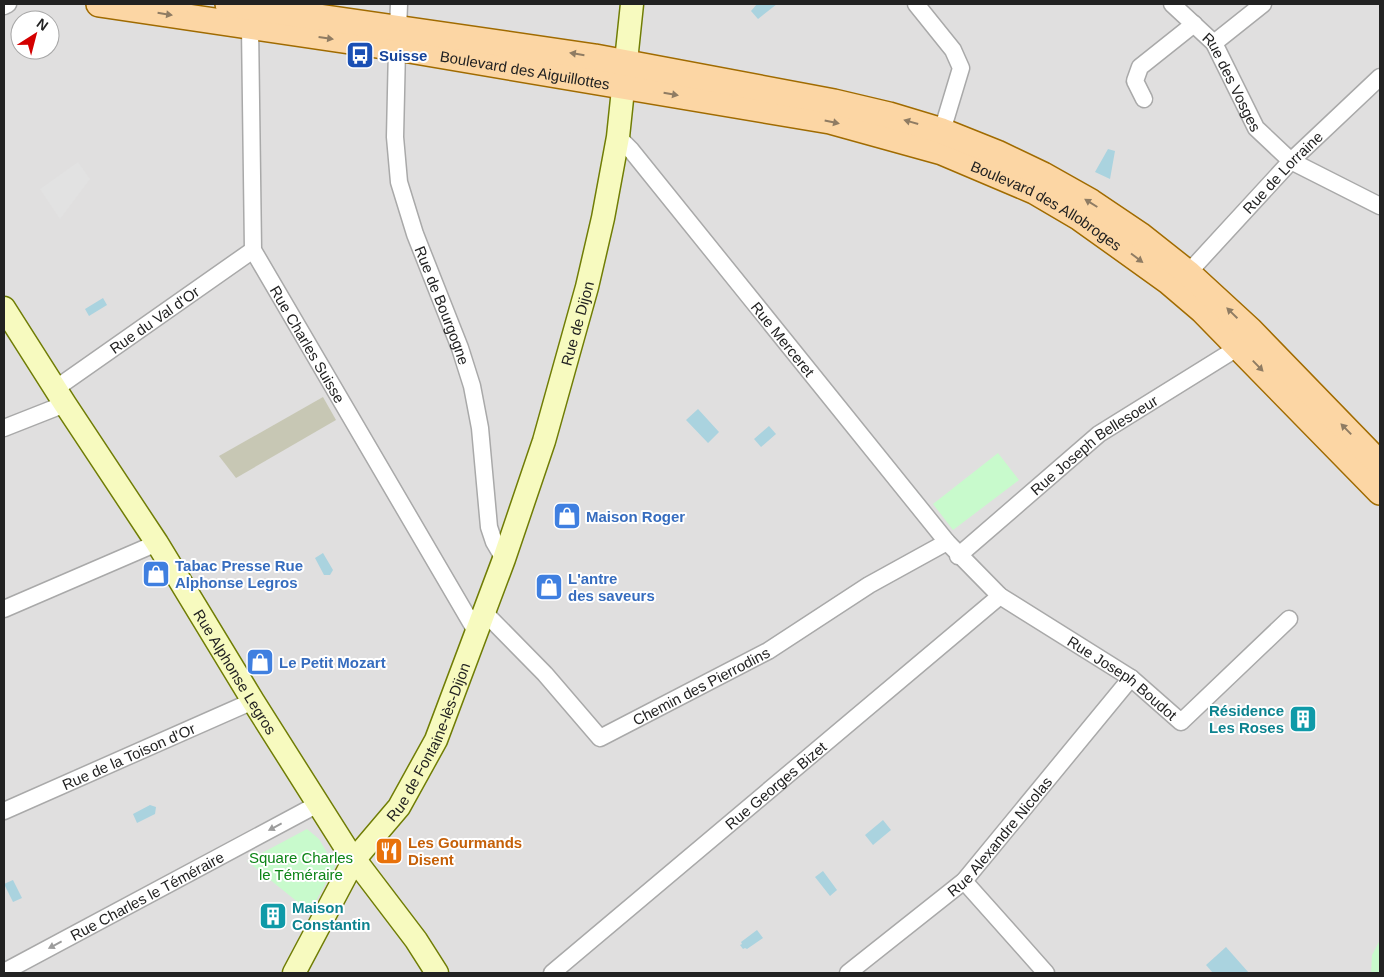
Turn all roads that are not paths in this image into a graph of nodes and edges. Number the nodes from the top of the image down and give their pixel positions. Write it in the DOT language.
graph roads {
  1 [pos="8,4"];
  2 [pos="99,4"];
  3 [pos="400,4"];
  4 [pos="632,4"];
  5 [pos="916,4"];
  6 [pos="1172,4"];
  7 [pos="1262,4"];
  8 [pos="4,6"];
  9 [pos="245,11"];
  10 [pos="1194,24"];
  11 [pos="398,38"];
  12 [pos="1214,43"];
  13 [pos="624,74"];
  14 [pos="1380,77"];
  15 [pos="1144,99"];
  16 [pos="942,131"];
  17 [pos="618,136"];
  18 [pos="1291,161"];
  19 [pos="1380,206"];
  20 [pos="253,250"];
  21 [pos="1188,273"];
  22 [pos="4,308"];
  23 [pos="1239,346"];
  24 [pos="60,396"];
  25 [pos="4,428"];
  26 [pos="1380,464"];
  27 [pos="1380,492"];
  28 [pos="947,542"];
  29 [pos="157,543"];
  30 [pos="958,556"];
  31 [pos="504,560"];
  32 [pos="1000,596"];
  33 [pos="4,609"];
  34 [pos="1289,619"];
  35 [pos="480,622"];
  36 [pos="1131,678"];
  37 [pos="253,701"];
  38 [pos="318,804"];
  39 [pos="4,810"];
  40 [pos="354,860"];
  41 [pos="964,881"];
  42 [pos="4,972"];
  43 [pos="294,973"];
  44 [pos="437,973"];
  45 [pos="552,973"];
  46 [pos="848,973"];
  47 [pos="1046,973"];
  1 -- 8 [label="street"];
  2 -- 9 [label="main road, Boulevard des Aiguillottes, one-way"];
  3 -- 11 [label="street, Rue de Bourgogne"];
  4 -- 13 [label="street, Rue de Dijon"];
  5 -- 16 [label="street"];
  6 -- 10 [label="street, Rue des Vosges"];
  7 -- 12 [label="street"];
  9 -- 11 [label="main road, Boulevard des Aiguillottes"];
  9 -- 20 [label="street, Rue Charles Suisse"];
  10 -- 12 [label="street, Rue des Vosges"];
  10 -- 15 [label="street"];
  11 -- 13 [label="main road, Boulevard des Aiguillottes"];
  11 -- 31 [label="street, Rue de Bourgogne"];
  12 -- 18 [label="street, Rue des Vosges"];
  16 -- 13 [label="main road, Boulevard des Allobroges, one-way"];
  13 -- 17 [label="street, Rue de Dijon"];
  13 -- 23 [label="main road, Boulevard des Allobroges, one-way"];
  14 -- 18 [label="street, Rue de Lorraine"];
  21 -- 16 [label="main road, Boulevard des Allobroges, one-way"];
  17 -- 28 [label="street, Rue Merceret"];
  17 -- 31 [label="street, Rue de Dijon"];
  18 -- 19 [label="street, Rue des Vosges"];
  18 -- 21 [label="street, Rue de Lorraine"];
  20 -- 24 [label="street, Rue du Val d'Or"];
  20 -- 35 [label="street, Rue Charles Suisse"];
  26 -- 21 [label="main road, Boulevard des Allobroges, one-way"];
  22 -- 24 [label="street, Rue Alphonse Legros"];
  23 -- 27 [label="main road, Boulevard des Allobroges, one-way"];
  23 -- 30 [label="street, Rue Joseph Bellesoeur"];
  24 -- 25 [label="street, Rue du Val d'Or"];
  24 -- 29 [label="street, Rue Alphonse Legros"];
  28 -- 30 [label="street, Rue Joseph Boudot"];
  28 -- 35 [label="street, Chemin des Pierrodins"];
  29 -- 33 [label="street"];
  29 -- 37 [label="street, Rue Alphonse Legros"];
  30 -- 32 [label="street, Rue Joseph Boudot"];
  31 -- 35 [label="street, Rue de Dijon"];
  32 -- 36 [label="street, Rue Joseph Boudot"];
  32 -- 45 [label="street, Rue Georges Bizet"];
  34 -- 36 [label="street, Rue Joseph Boudot"];
  35 -- 40 [label="street, Rue de Fontaine-lès-Dijon"];
  36 -- 41 [label="street, Rue Alexandre Nicolas"];
  37 -- 38 [label="street, Rue Alphonse Legros"];
  37 -- 39 [label="street, Rue de la Toison d'Or"];
  38 -- 40 [label="street, Rue Alphonse Legros"];
  38 -- 42 [label="street, Rue Charles le Téméraire, one-way"];
  40 -- 43 [label="street, Rue de Fontaine-lès-Dijon"];
  40 -- 44 [label="street, Rue Alphonse Legros"];
  41 -- 46 [label="street, Rue Alexandre Nicolas"];
  41 -- 47 [label="street"];
}
